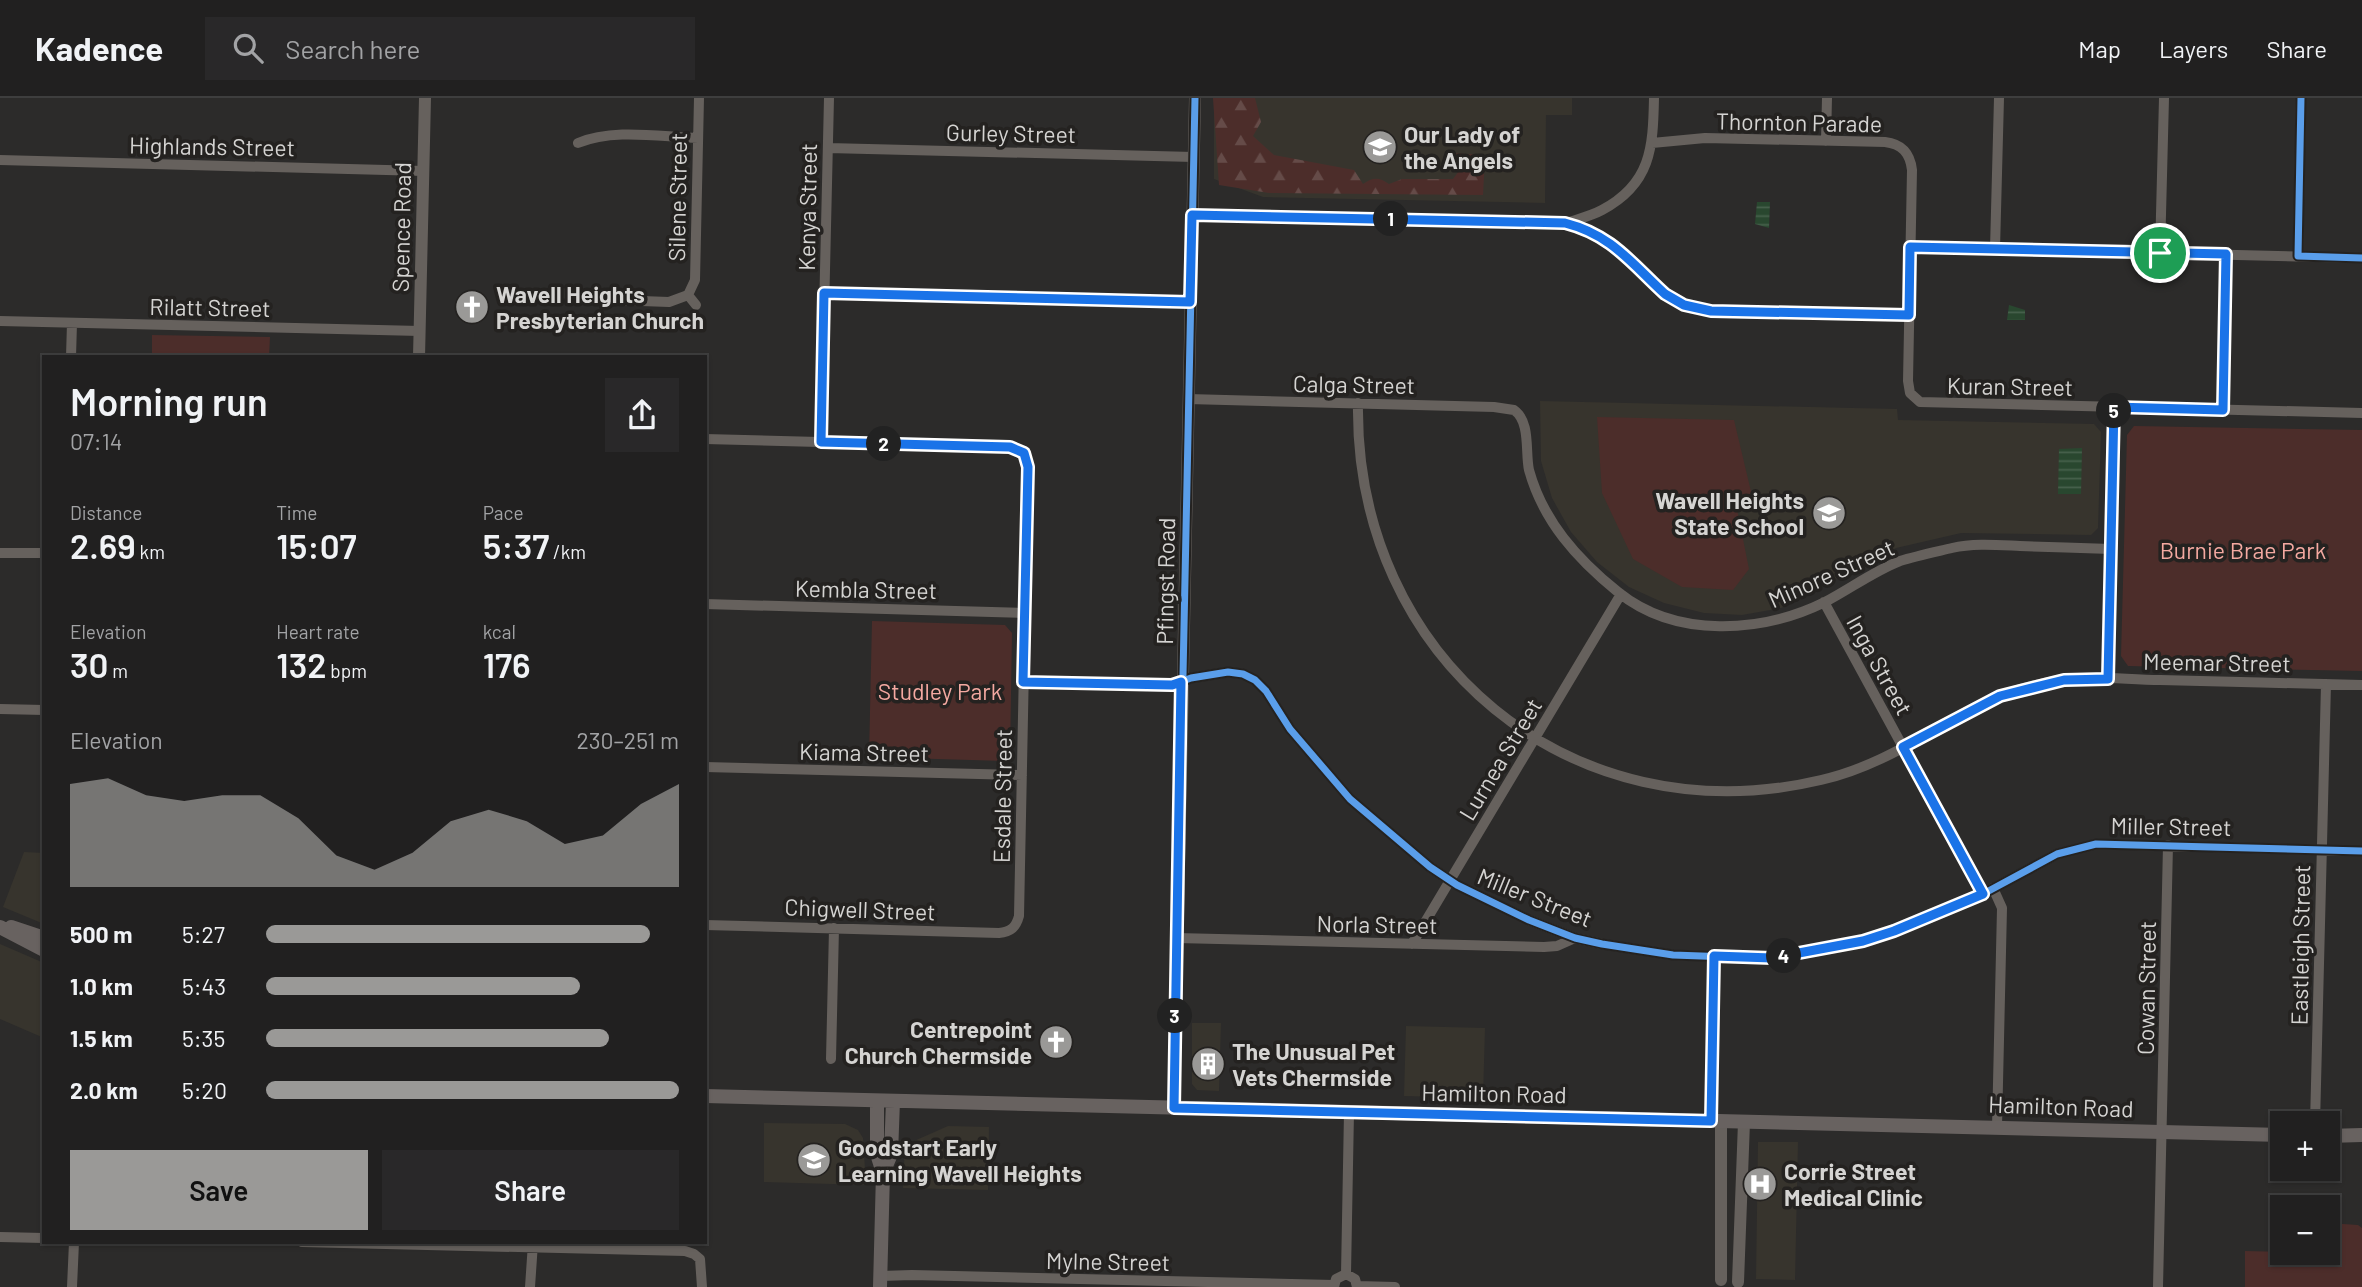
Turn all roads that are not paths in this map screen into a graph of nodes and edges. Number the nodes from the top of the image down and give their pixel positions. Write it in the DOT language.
graph roads {
  1 [pos="425,98"];
  2 [pos="699,98"];
  3 [pos="829,98"];
  4 [pos="1195,98"];
  5 [pos="1654,98"];
  6 [pos="1827,98"];
  7 [pos="1999,98"];
  8 [pos="2164,98"];
  9 [pos="2301,98"];
  10 [pos="698,138"];
  11 [pos="1826,141"];
  12 [pos="578,143"];
  13 [pos="1652,143"];
  14 [pos="828,148"];
  15 [pos="1194,157"];
  16 [pos="0,160"];
  17 [pos="424,171"];
  18 [pos="1192,215"];
  19 [pos="1565,223"];
  20 [pos="1910,247"];
  21 [pos="1995,249"];
  22 [pos="2160,253"];
  23 [pos="2226,254"];
  24 [pos="2298,256"];
  25 [pos="2362,258"];
  26 [pos="564,293"];
  27 [pos="824,293"];
  28 [pos="688,295"];
  29 [pos="1190,302"];
  30 [pos="696,305"];
  31 [pos="1909,315"];
  32 [pos="0,321"];
  33 [pos="72,323"];
  34 [pos="420,331"];
  35 [pos="71,355"];
  36 [pos="419,355"];
  37 [pos="1911,395"];
  38 [pos="1188,399"];
  39 [pos="1358,403"];
  40 [pos="2114,407"];
  41 [pos="2223,410"];
  42 [pos="1518,412"];
  43 [pos="2362,413"];
  44 [pos="707,439"];
  45 [pos="821,442"];
  46 [pos="2111,549"];
  47 [pos="0,553"];
  48 [pos="42,553"];
  49 [pos="1621,594"];
  50 [pos="1824,602"];
  51 [pos="707,604"];
  52 [pos="1026,613"];
  53 [pos="2108,679"];
  54 [pos="1023,682"];
  55 [pos="1181,682"];
  56 [pos="2326,684"];
  57 [pos="2362,685"];
  58 [pos="0,709"];
  59 [pos="42,710"];
  60 [pos="1536,738"];
  61 [pos="1903,747"];
  62 [pos="707,767"];
  63 [pos="1022,775"];
  64 [pos="2168,845"];
  65 [pos="2321,850"];
  66 [pos="2362,851"];
  67 [pos="1449,881"];
  68 [pos="1993,888"];
  69 [pos="1983,894"];
  70 [pos="0,925"];
  71 [pos="707,925"];
  72 [pos="834,928"];
  73 [pos="1013,929"];
  74 [pos="42,936"];
  75 [pos="1176,938"];
  76 [pos="1575,938"];
  77 [pos="1412,944"];
  78 [pos="42,949"];
  79 [pos="1714,956"];
  80 [pos="831,1059"];
  81 [pos="707,1096"];
  82 [pos="877,1101"];
  83 [pos="893,1101"];
  84 [pos="1174,1108"];
  85 [pos="2315,1111"];
  86 [pos="1349,1112"];
  87 [pos="1716,1121"];
  88 [pos="1744,1122"];
  89 [pos="1997,1127"];
  90 [pos="2161,1132"];
  91 [pos="2270,1135"];
  92 [pos="2362,1135"];
  93 [pos="2340,1137"];
  94 [pos="2340,1138"];
  95 [pos="2362,1142"];
  96 [pos="883,1173"];
  97 [pos="0,1237"];
  98 [pos="42,1238"];
  99 [pos="74,1244"];
  100 [pos="456,1244"];
  101 [pos="533,1245"];
  102 [pos="1346,1274"];
  103 [pos="881,1282"];
  104 [pos="1056,1283"];
  105 [pos="1718,1284"];
  106 [pos="1740,1284"];
  107 [pos="1334,1286"];
  108 [pos="72,1287"];
  109 [pos="530,1287"];
  110 [pos="702,1287"];
  111 [pos="1357,1287"];
  112 [pos="1395,1287"];
  113 [pos="2158,1287"];
  1 -- 17 [label="street, Spence Road"];
  2 -- 10 [label="street, Silene Street"];
  3 -- 14 [label="street, Kenya Street"];
  4 -- 15 [label="street, Pfingst Road"];
  5 -- 13 [label="street"];
  6 -- 11 [label="street"];
  7 -- 21 [label="street"];
  8 -- 22 [label="street"];
  9 -- 24 [label="street"];
  10 -- 12 [label="street"];
  10 -- 28 [label="street, Silene Street"];
  11 -- 13 [label="street, Thornton Parade"];
  11 -- 20 [label="street, Thornton Parade"];
  13 -- 19 [label="street"];
  14 -- 15 [label="street, Gurley Street"];
  14 -- 27 [label="street, Kenya Street"];
  15 -- 18 [label="street, Pfingst Road"];
  16 -- 17 [label="street, Highlands Street"];
  17 -- 34 [label="street, Spence Road"];
  18 -- 19 [label="street"];
  18 -- 29 [label="street, Pfingst Road"];
  19 -- 31 [label="street"];
  20 -- 21 [label="street"];
  20 -- 31 [label="street, Thornton Parade"];
  21 -- 22 [label="street"];
  22 -- 23 [label="street"];
  23 -- 24 [label="street"];
  23 -- 41 [label="street"];
  24 -- 25 [label="street"];
  26 -- 28 [label="street, Silene Street"];
  27 -- 29 [label="street"];
  27 -- 45 [label="street, Kenya Street"];
  28 -- 30 [label="street, Silene Street"];
  29 -- 38 [label="street, Pfingst Road"];
  31 -- 37 [label="street, Thornton Parade"];
  32 -- 33 [label="street, Rilatt Street"];
  33 -- 34 [label="street, Rilatt Street"];
  33 -- 35 [label="street"];
  34 -- 36 [label="street, Spence Road"];
  37 -- 40 [label="street, Kuran Street"];
  38 -- 39 [label="street, Calga Street"];
  38 -- 55 [label="street, Pfingst Road"];
  39 -- 42 [label="street, Calga Street"];
  39 -- 60 [label="street, Meemar Street"];
  40 -- 41 [label="street, Kuran Street"];
  40 -- 46 [label="street"];
  41 -- 43 [label="street, Kuran Street"];
  42 -- 49 [label="street, Minore Street"];
  44 -- 45 [label="street"];
  45 -- 52 [label="street, Esdale Street"];
  46 -- 50 [label="street, Minore Street"];
  46 -- 53 [label="street"];
  47 -- 48 [label="street"];
  49 -- 50 [label="street, Minore Street"];
  49 -- 60 [label="street, Lurnea Street"];
  50 -- 61 [label="street, Inga Street"];
  51 -- 52 [label="street, Kembla Street"];
  52 -- 54 [label="street, Esdale Street"];
  53 -- 56 [label="street, Meemar Street"];
  53 -- 61 [label="street, Meemar Street"];
  54 -- 55 [label="street, Miller Street"];
  54 -- 63 [label="street, Esdale Street"];
  55 -- 67 [label="street, Miller Street"];
  55 -- 75 [label="street, Pfingst Road"];
  56 -- 57 [label="street, Meemar Street"];
  56 -- 65 [label="street, Eastleigh Street"];
  58 -- 59 [label="street"];
  60 -- 61 [label="street, Meemar Street"];
  60 -- 67 [label="street, Lurnea Street"];
  61 -- 69 [label="street, Inga Street"];
  62 -- 63 [label="street, Kiama Street"];
  63 -- 73 [label="street, Esdale Street"];
  64 -- 65 [label="street, Miller Street"];
  64 -- 68 [label="street, Miller Street"];
  64 -- 90 [label="street, Cowan Street"];
  65 -- 66 [label="street, Miller Street"];
  65 -- 85 [label="street, Eastleigh Street"];
  67 -- 76 [label="street, Miller Street"];
  67 -- 77 [label="street, Lurnea Street"];
  68 -- 69 [label="street, Miller Street"];
  68 -- 89 [label="street"];
  69 -- 79 [label="street, Miller Street"];
  70 -- 74 [label="main road"];
  70 -- 78 [label="main road"];
  71 -- 72 [label="street, Chigwell Street"];
  72 -- 73 [label="street, Chigwell Street"];
  72 -- 80 [label="street"];
  75 -- 77 [label="street, Norla Street"];
  75 -- 84 [label="street, Pfingst Road"];
  76 -- 77 [label="street, Norla Street"];
  76 -- 79 [label="street, Miller Street"];
  79 -- 87 [label="street"];
  81 -- 82 [label="main road, Hamilton Road"];
  82 -- 83 [label="main road, Hamilton Road"];
  82 -- 96 [label="main road"];
  83 -- 84 [label="main road, Hamilton Road"];
  83 -- 96 [label="main road"];
  84 -- 86 [label="main road, Hamilton Road"];
  86 -- 87 [label="main road, Hamilton Road"];
  86 -- 102 [label="street"];
  87 -- 88 [label="main road, Hamilton Road"];
  87 -- 105 [label="street"];
  88 -- 89 [label="main road, Hamilton Road"];
  88 -- 106 [label="street"];
  89 -- 90 [label="main road, Hamilton Road"];
  90 -- 91 [label="main road, Hamilton Road"];
  90 -- 113 [label="street, Cowan Street"];
  92 -- 93 [label="main road"];
  94 -- 95 [label="main road"];
  96 -- 103 [label="main road"];
  97 -- 98 [label="street"];
  99 -- 108 [label="street"];
  100 -- 101 [label="street"];
  101 -- 109 [label="street"];
  101 -- 110 [label="street"];
  102 -- 107 [label="street"];
  102 -- 111 [label="street"];
  103 -- 104 [label="street, Mylne Street"];
  104 -- 107 [label="street, Mylne Street"];
  105 -- 106 [label="street"];
  111 -- 112 [label="street"];
}
